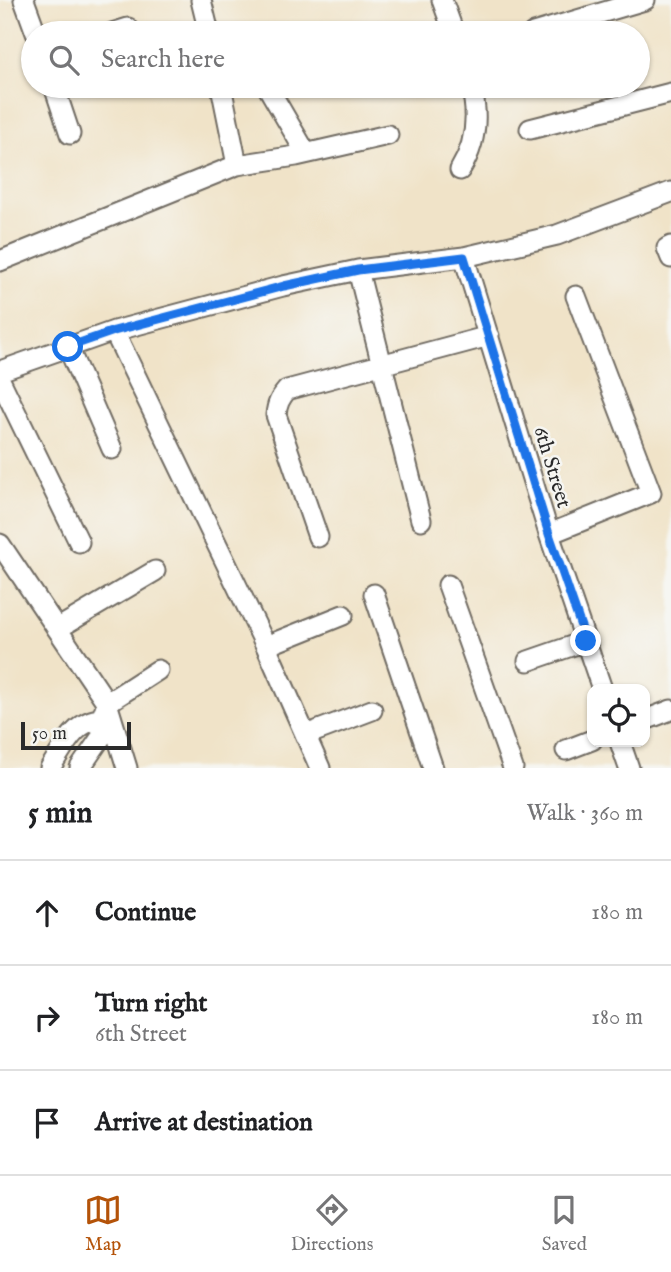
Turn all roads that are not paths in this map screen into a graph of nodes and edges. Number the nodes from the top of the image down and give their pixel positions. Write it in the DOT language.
graph roads {
  1 [pos="24,0"];
  2 [pos="201,0"];
  3 [pos="442,0"];
  4 [pos="646,0"];
  5 [pos="32,21"];
  6 [pos="206,21"];
  7 [pos="450,21"];
  8 [pos="574,21"];
  9 [pos="671,93"];
  10 [pos="58,98"];
  11 [pos="223,98"];
  12 [pos="274,98"];
  13 [pos="473,98"];
  14 [pos="530,128"];
  15 [pos="70,134"];
  16 [pos="388,135"];
  17 [pos="306,153"];
  18 [pos="237,165"];
  19 [pos="460,170"];
  20 [pos="671,192"];
  21 [pos="671,246"];
  22 [pos="464,257"];
  23 [pos="671,258"];
  24 [pos="0,261"];
  25 [pos="358,270"];
  26 [pos="576,296"];
  27 [pos="114,331"];
  28 [pos="489,336"];
  29 [pos="68,347"];
  30 [pos="381,363"];
  31 [pos="0,371"];
  32 [pos="0,380"];
  33 [pos="112,449"];
  34 [pos="421,520"];
  35 [pos="549,534"];
  36 [pos="318,537"];
  37 [pos="79,542"];
  38 [pos="0,544"];
  39 [pos="155,571"];
  40 [pos="448,585"];
  41 [pos="374,594"];
  42 [pos="343,615"];
  43 [pos="57,629"];
  44 [pos="586,641"];
  45 [pos="266,646"];
  46 [pos="528,661"];
  47 [pos="158,670"];
  48 [pos="600,684"];
  49 [pos="372,710"];
  50 [pos="671,710"];
  51 [pos="104,711"];
  52 [pos="650,718"];
  53 [pos="306,736"];
  54 [pos="587,742"];
  55 [pos="622,747"];
  56 [pos="566,750"];
  57 [pos="50,768"];
  58 [pos="80,768"];
  59 [pos="127,768"];
  60 [pos="320,768"];
  61 [pos="433,768"];
  62 [pos="513,768"];
  63 [pos="629,768"];
  1 -- 5 [label="street"];
  2 -- 6 [label="street"];
  3 -- 7 [label="street"];
  4 -- 8 [label="street"];
  9 -- 14 [label="street"];
  10 -- 15 [label="street"];
  11 -- 18 [label="street"];
  12 -- 17 [label="street"];
  13 -- 19 [label="street"];
  16 -- 17 [label="street"];
  17 -- 18 [label="street"];
  18 -- 24 [label="street"];
  20 -- 22 [label="street"];
  21 -- 23 [label="street"];
  22 -- 25 [label="street"];
  22 -- 28 [label="street, 6th Street"];
  25 -- 27 [label="street"];
  25 -- 30 [label="street"];
  26 -- 35 [label="street"];
  27 -- 29 [label="street"];
  27 -- 45 [label="street"];
  28 -- 30 [label="street"];
  28 -- 35 [label="street, 6th Street"];
  29 -- 31 [label="street"];
  29 -- 33 [label="street"];
  30 -- 34 [label="street"];
  30 -- 36 [label="street"];
  32 -- 37 [label="street"];
  35 -- 44 [label="street, 6th Street"];
  38 -- 43 [label="street"];
  39 -- 43 [label="street"];
  40 -- 62 [label="street"];
  41 -- 61 [label="street"];
  42 -- 45 [label="street"];
  43 -- 51 [label="street"];
  44 -- 46 [label="street"];
  44 -- 48 [label="street, 6th Street"];
  45 -- 53 [label="street"];
  47 -- 51 [label="street"];
  49 -- 53 [label="street"];
  50 -- 52 [label="street"];
  51 -- 57 [label="street"];
  51 -- 58 [label="street"];
  51 -- 59 [label="street"];
  53 -- 60 [label="street"];
  54 -- 56 [label="street"];
  55 -- 63 [label="street"];
}
